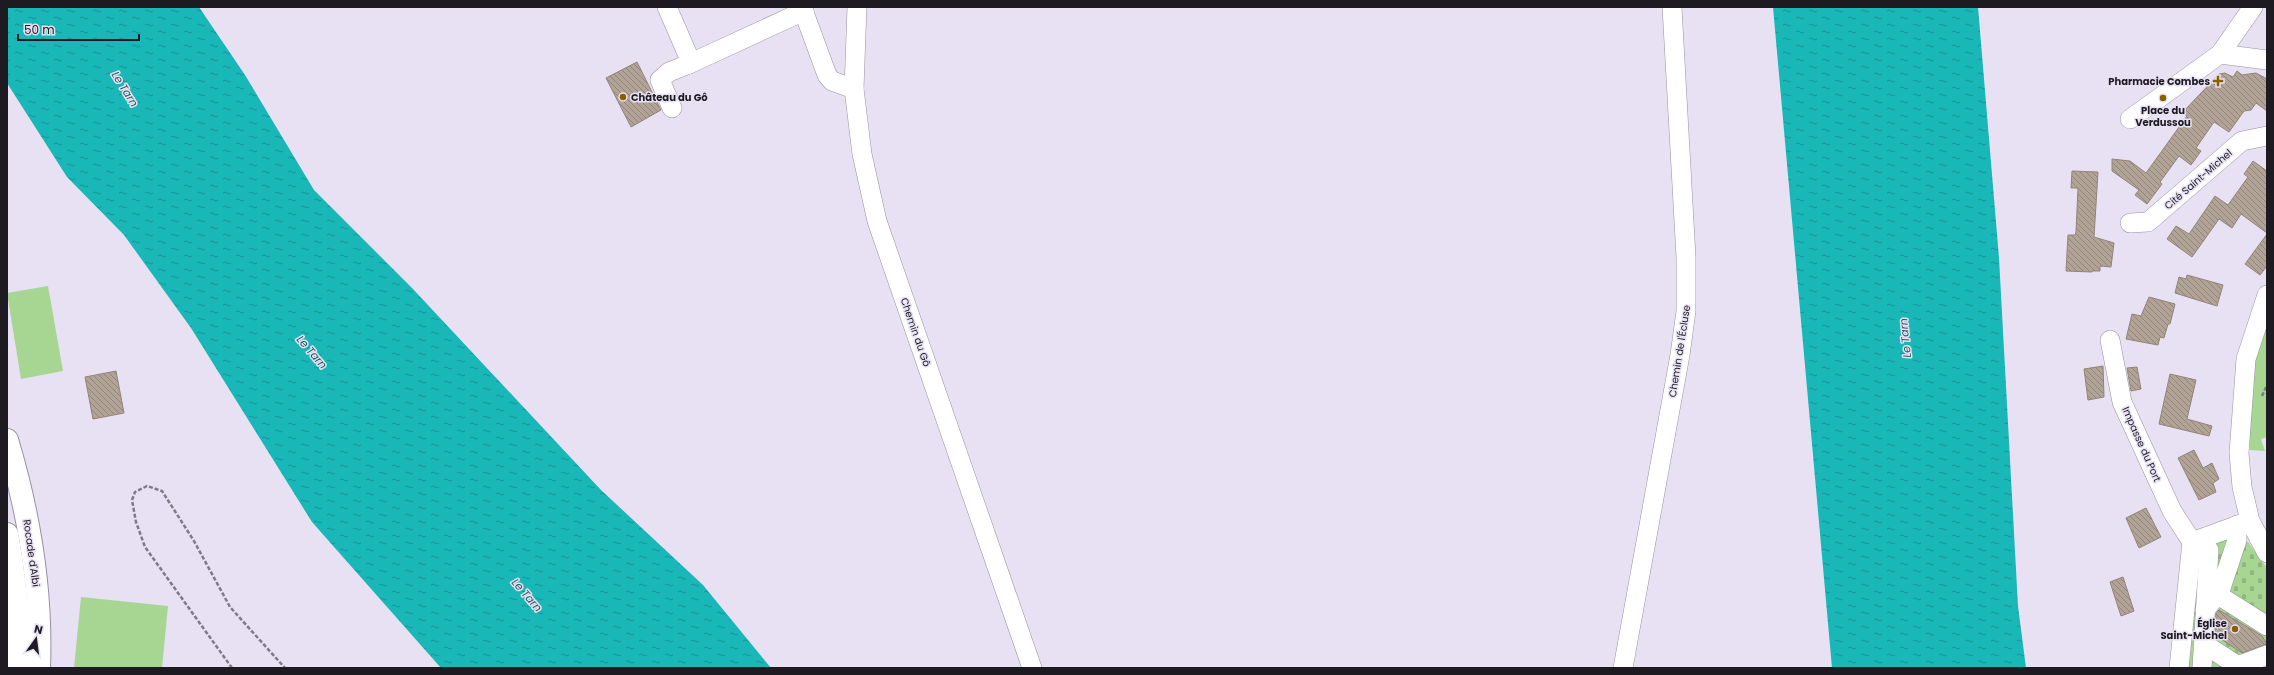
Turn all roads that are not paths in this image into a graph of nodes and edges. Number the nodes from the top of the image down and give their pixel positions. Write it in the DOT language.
graph roads {
  1 [pos="668,7"];
  2 [pos="857,7"];
  3 [pos="1672,7"];
  4 [pos="2253,7"];
  5 [pos="803,9"];
  6 [pos="2220,54"];
  7 [pos="2267,60"];
  8 [pos="689,64"];
  9 [pos="854,89"];
  10 [pos="672,108"];
  11 [pos="2130,119"];
  12 [pos="2267,136"];
  13 [pos="2130,223"];
  14 [pos="2267,295"];
  15 [pos="2110,340"];
  16 [pos="7,440"];
  17 [pos="2244,523"];
  18 [pos="7,534"];
  19 [pos="2192,542"];
  20 [pos="2208,550"];
  21 [pos="2267,553"];
  22 [pos="2218,595"];
  23 [pos="2205,610"];
  24 [pos="2267,626"];
  25 [pos="2204,644"];
  26 [pos="2267,655"];
  27 [pos="2239,667"];
  28 [pos="18,668"];
  29 [pos="39,668"];
  30 [pos="1032,668"];
  31 [pos="1622,668"];
  32 [pos="2179,668"];
  33 [pos="2202,668"];
  1 -- 8 [label="street"];
  2 -- 9 [label="street, Chemin du Gô"];
  3 -- 31 [label="street, Chemin de l'Écluse"];
  4 -- 6 [label="street"];
  5 -- 8 [label="street"];
  5 -- 9 [label="street"];
  6 -- 7 [label="street"];
  6 -- 11 [label="street"];
  8 -- 10 [label="street"];
  9 -- 30 [label="street, Chemin du Gô"];
  12 -- 13 [label="street, Cité Saint-Michel"];
  14 -- 17 [label="street"];
  15 -- 19 [label="street, Impasse du Port"];
  16 -- 29 [label="highway, Rocade d'Albi"];
  17 -- 19 [label="street"];
  17 -- 21 [label="street"];
  17 -- 22 [label="street"];
  18 -- 28 [label="highway"];
  19 -- 32 [label="street"];
  20 -- 23 [label="street"];
  22 -- 23 [label="street"];
  22 -- 24 [label="street"];
  23 -- 25 [label="street"];
  25 -- 27 [label="street"];
  25 -- 33 [label="street"];
  26 -- 27 [label="street"];
}
